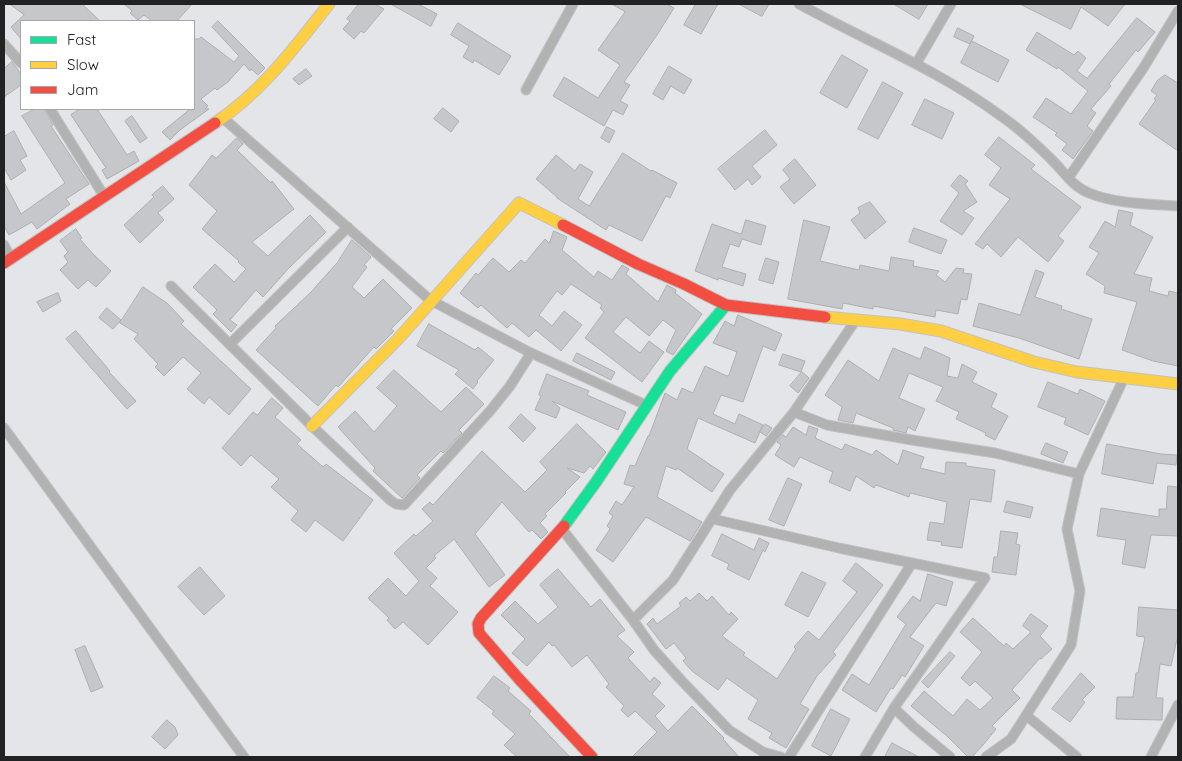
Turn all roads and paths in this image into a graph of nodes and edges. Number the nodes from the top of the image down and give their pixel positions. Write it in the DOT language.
graph roads {
  1 [pos="329,4"];
  2 [pos="573,4"];
  3 [pos="799,4"];
  4 [pos="951,4"];
  5 [pos="1178,11"];
  6 [pos="5,47"];
  7 [pos="20,62"];
  8 [pos="916,64"];
  9 [pos="526,90"];
  10 [pos="51,110"];
  11 [pos="224,118"];
  12 [pos="1069,177"];
  13 [pos="104,196"];
  14 [pos="1178,206"];
  15 [pos="348,227"];
  16 [pos="4,245"];
  17 [pos="7,260"];
  18 [pos="171,286"];
  19 [pos="430,300"];
  20 [pos="726,305"];
  21 [pos="854,321"];
  22 [pos="230,344"];
  23 [pos="531,353"];
  24 [pos="1124,378"];
  25 [pos="1178,384"];
  26 [pos="646,405"];
  27 [pos="794,412"];
  28 [pos="312,426"];
  29 [pos="4,428"];
  30 [pos="1079,474"];
  31 [pos="713,518"];
  32 [pos="562,530"];
  33 [pos="912,563"];
  34 [pos="633,620"];
  35 [pos="1178,705"];
  36 [pos="894,708"];
  37 [pos="1027,716"];
  38 [pos="244,757"];
  39 [pos="592,757"];
  40 [pos="781,757"];
  41 [pos="789,757"];
  42 [pos="865,757"];
  43 [pos="950,757"];
  44 [pos="986,757"];
  45 [pos="1077,757"];
  46 [pos="1151,757"];
  1 -- 11 [label="street"];
  2 -- 9 [label="street"];
  3 -- 8 [label="street"];
  4 -- 8 [label="street"];
  5 -- 12 [label="street"];
  6 -- 7 [label="street"];
  8 -- 12 [label="street"];
  10 -- 13 [label="street"];
  11 -- 13 [label="street"];
  11 -- 15 [label="street"];
  12 -- 14 [label="street"];
  13 -- 17 [label="street"];
  15 -- 19 [label="street"];
  15 -- 22 [label="street"];
  16 -- 17 [label="street"];
  18 -- 22 [label="street"];
  19 -- 20 [label="street"];
  19 -- 23 [label="street"];
  19 -- 28 [label="street"];
  20 -- 21 [label="street"];
  20 -- 26 [label="street"];
  21 -- 24 [label="street"];
  21 -- 27 [label="street"];
  22 -- 28 [label="street"];
  23 -- 26 [label="street"];
  23 -- 28 [label="street"];
  24 -- 25 [label="street"];
  24 -- 30 [label="street"];
  26 -- 32 [label="street"];
  27 -- 30 [label="street"];
  27 -- 31 [label="street"];
  29 -- 38 [label="street"];
  30 -- 37 [label="street"];
  31 -- 33 [label="street"];
  31 -- 34 [label="street"];
  32 -- 34 [label="street"];
  32 -- 39 [label="street"];
  33 -- 36 [label="street"];
  33 -- 41 [label="street"];
  34 -- 40 [label="street"];
  35 -- 46 [label="street"];
  36 -- 42 [label="street"];
  36 -- 43 [label="street"];
  37 -- 44 [label="street"];
  37 -- 45 [label="street"];
}
